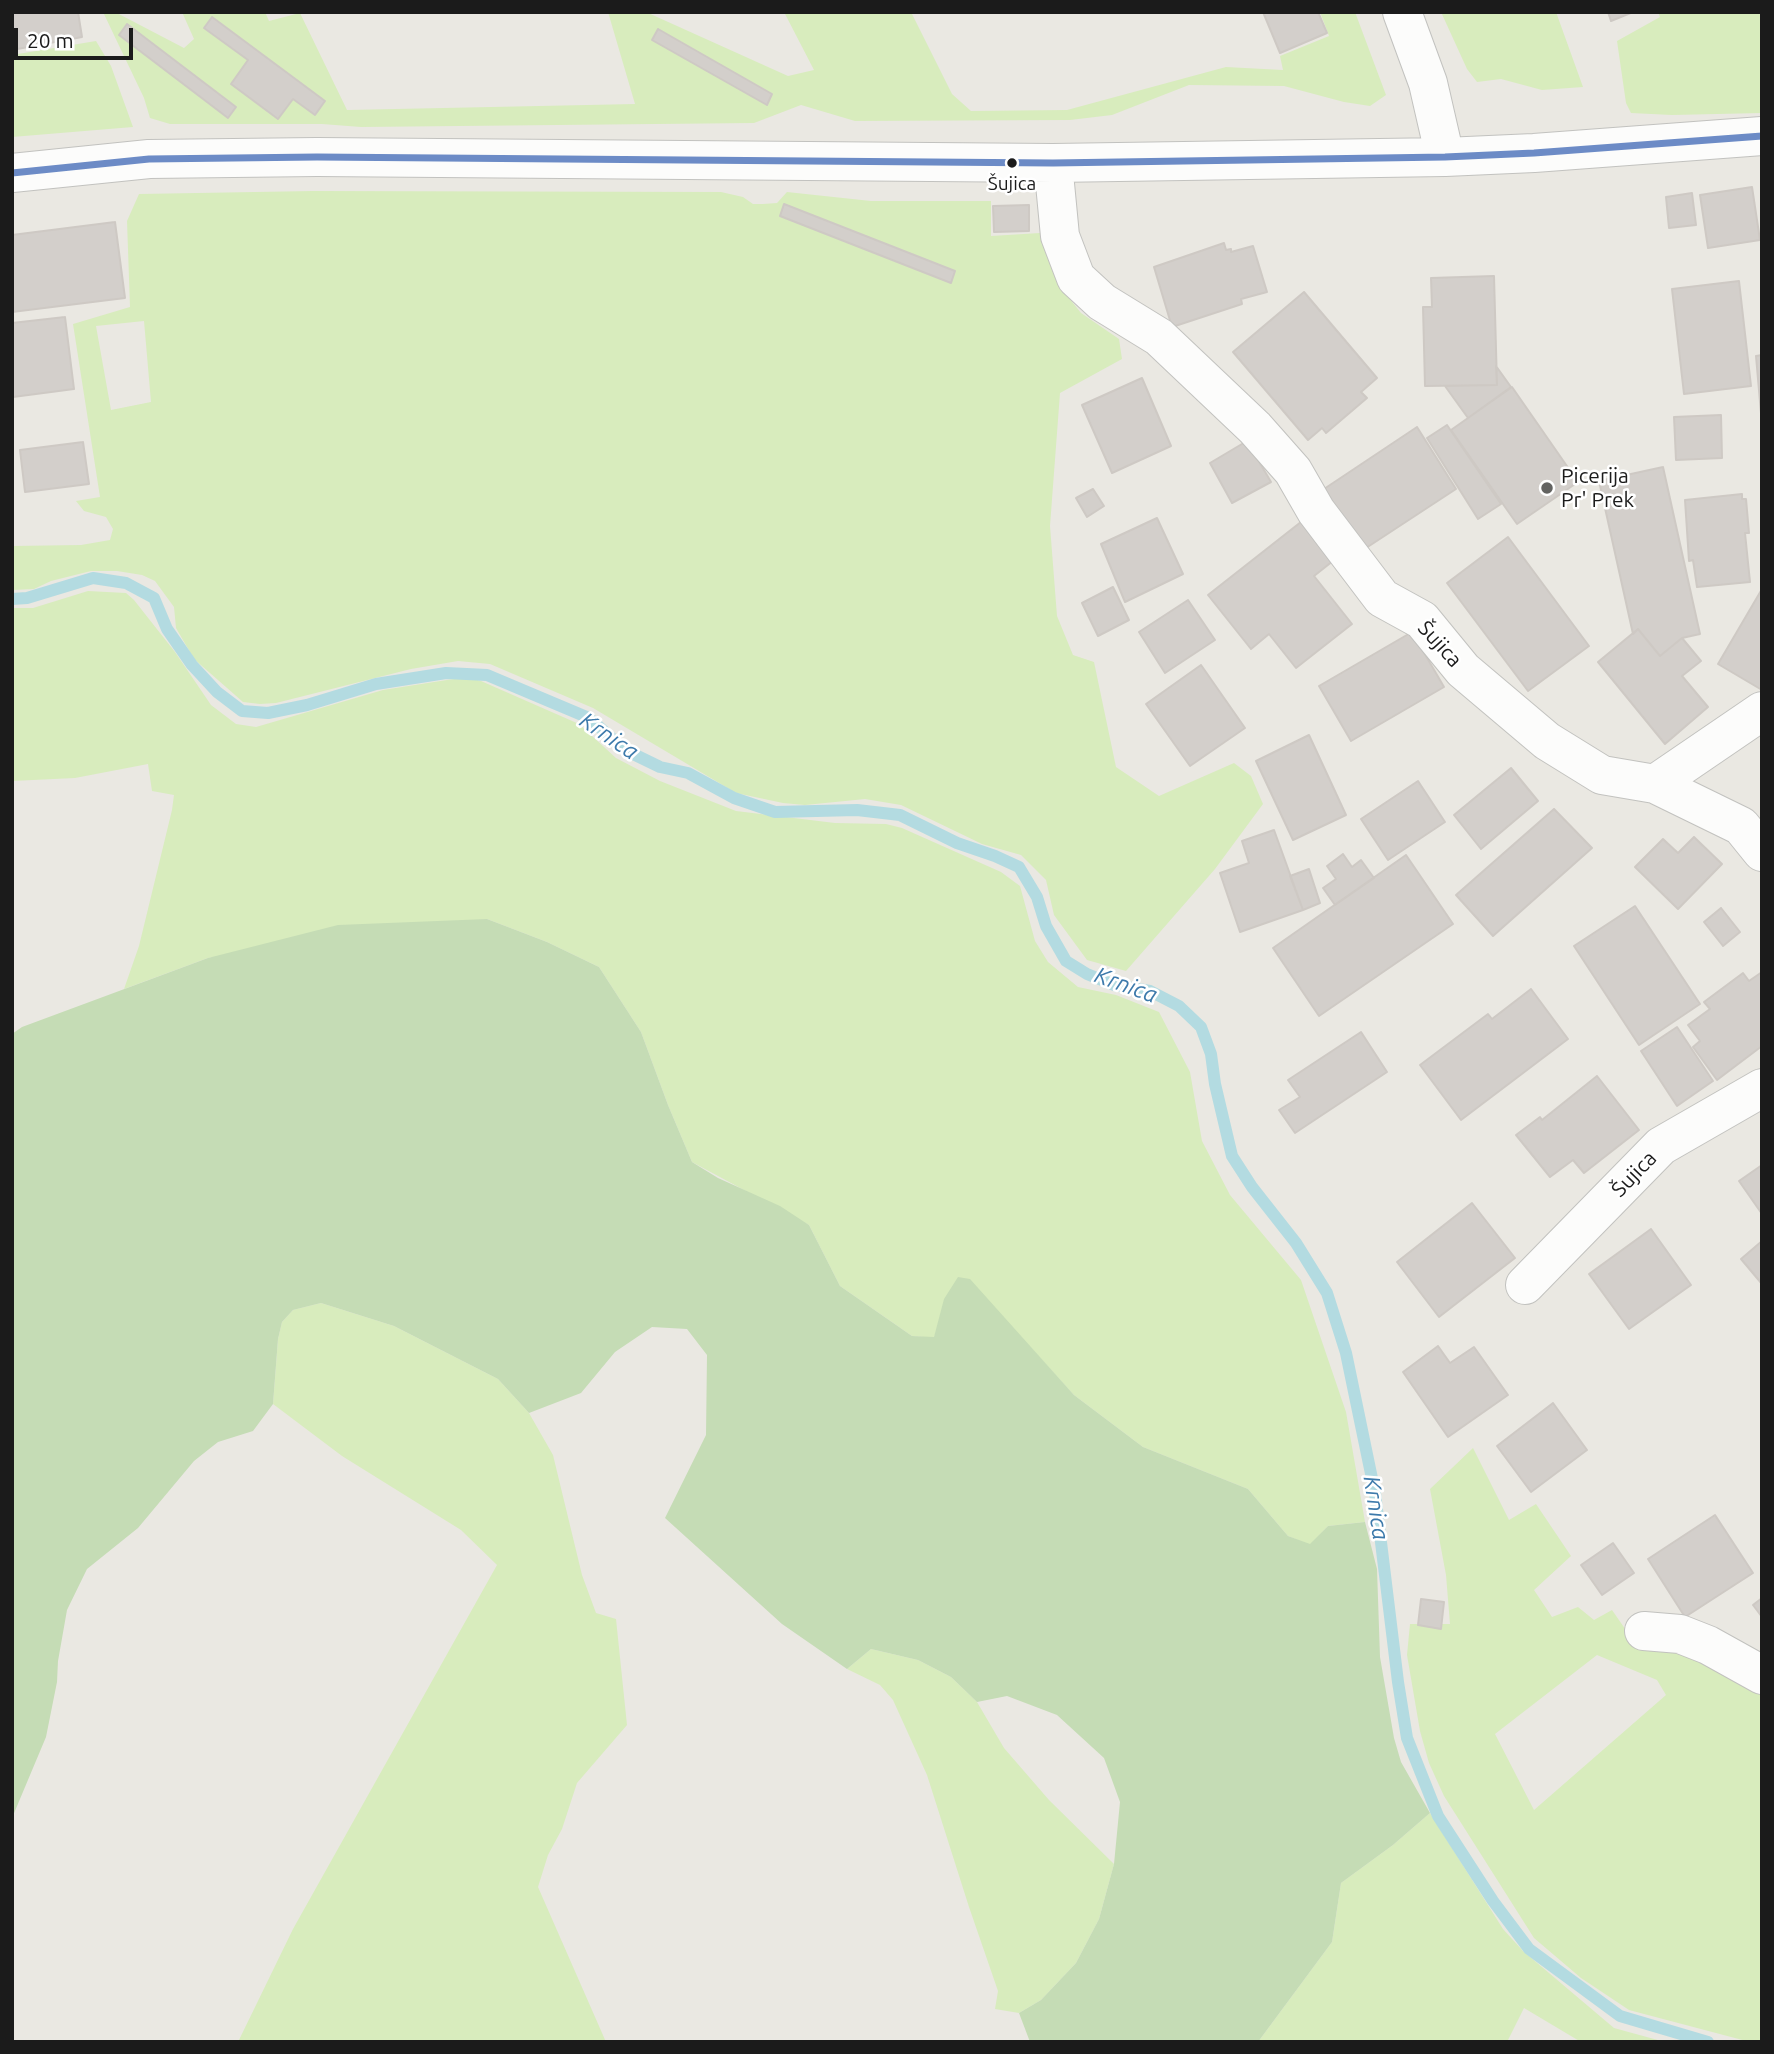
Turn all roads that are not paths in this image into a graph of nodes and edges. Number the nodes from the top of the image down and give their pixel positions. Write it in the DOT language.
graph roads {
  1 [pos="1402,12"];
  2 [pos="1762,136"];
  3 [pos="1445,157"];
  4 [pos="1053,163"];
  5 [pos="12,173"];
  6 [pos="1762,711"];
  7 [pos="1656,784"];
  8 [pos="1762,852"];
  9 [pos="1762,1088"];
  10 [pos="1525,1285"];
  11 [pos="1644,1631"];
  12 [pos="1762,1675"];
  1 -- 3 [label="street"];
  2 -- 3 [label="street"];
  3 -- 4 [label="street"];
  4 -- 5 [label="street"];
  4 -- 7 [label="street, Šujica"];
  6 -- 7 [label="street"];
  7 -- 8 [label="street, Šujica"];
  9 -- 10 [label="street, Šujica"];
  11 -- 12 [label="street"];
}
